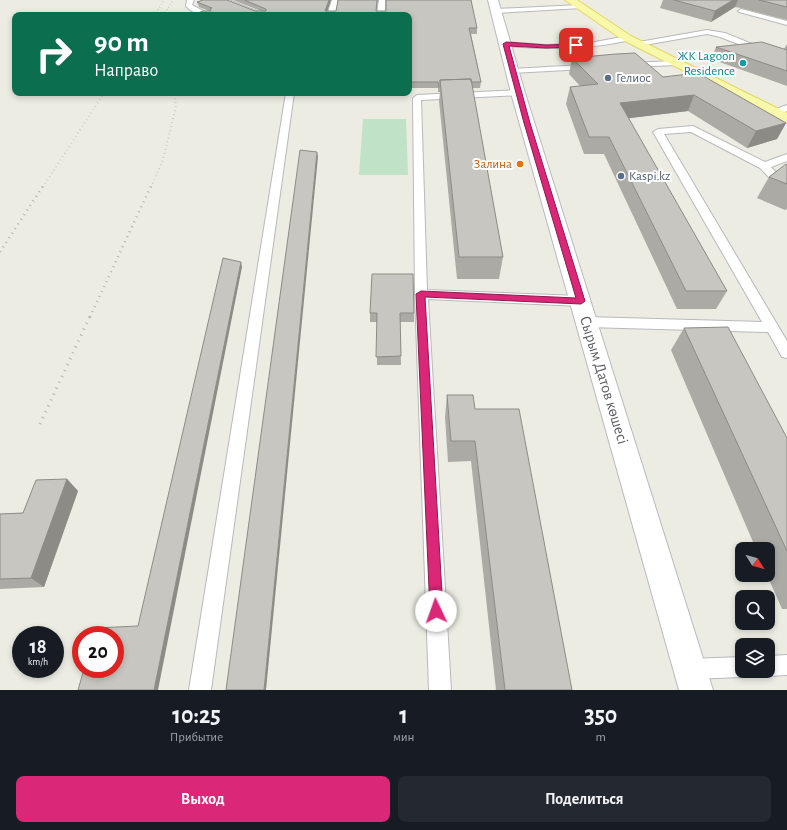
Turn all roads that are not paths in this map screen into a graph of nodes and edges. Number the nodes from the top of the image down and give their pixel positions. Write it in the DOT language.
graph roads {
  1 [pos="191,0"];
  2 [pos="223,0"];
  3 [pos="335,0"];
  4 [pos="382,0"];
  5 [pos="575,3"];
  6 [pos="494,5"];
  7 [pos="741,11"];
  8 [pos="199,12"];
  9 [pos="254,12"];
  10 [pos="332,12"];
  11 [pos="381,12"];
  12 [pos="787,23"];
  13 [pos="627,38"];
  14 [pos="506,44"];
  15 [pos="590,44"];
  16 [pos="638,44"];
  17 [pos="546,47"];
  18 [pos="600,53"];
  19 [pos="787,61"];
  20 [pos="560,62"];
  21 [pos="674,63"];
  22 [pos="622,66"];
  23 [pos="582,67"];
  24 [pos="512,71"];
  25 [pos="518,93"];
  26 [pos="290,96"];
  27 [pos="787,108"];
  28 [pos="774,113"];
  29 [pos="787,119"];
  30 [pos="787,157"];
  31 [pos="764,166"];
  32 [pos="787,190"];
  33 [pos="421,294"];
  34 [pos="581,301"];
  35 [pos="587,322"];
  36 [pos="772,327"];
  37 [pos="785,345"];
  38 [pos="787,665"];
  39 [pos="775,666"];
  40 [pos="735,667"];
  41 [pos="690,669"];
  42 [pos="200,690"];
  43 [pos="440,690"];
  44 [pos="696,690"];
  1 -- 8 [label="lane"];
  2 -- 9 [label="lane"];
  3 -- 10 [label="lane"];
  4 -- 11 [label="lane"];
  5 -- 6 [label="lane"];
  5 -- 13 [label="main road"];
  6 -- 14 [label="main road, Сырым Датов көшесі"];
  7 -- 12 [label="lane"];
  13 -- 15 [label="lane"];
  13 -- 16 [label="main road"];
  14 -- 17 [label="lane"];
  14 -- 24 [label="main road, Сырым Датов көшесі"];
  15 -- 17 [label="lane"];
  15 -- 18 [label="lane"];
  16 -- 19 [label="lane"];
  16 -- 21 [label="main road"];
  17 -- 20 [label="lane"];
  20 -- 23 [label="lane"];
  20 -- 24 [label="lane"];
  21 -- 22 [label="lane"];
  21 -- 28 [label="main road"];
  24 -- 25 [label="main road, Сырым Датов көшесі"];
  25 -- 33 [label="lane"];
  25 -- 34 [label="main road, Сырым Датов көшесі"];
  26 -- 42 [label="lane"];
  27 -- 28 [label="lane"];
  28 -- 29 [label="main road"];
  30 -- 31 [label="lane"];
  31 -- 32 [label="lane"];
  31 -- 36 [label="lane"];
  33 -- 34 [label="lane"];
  33 -- 43 [label="lane"];
  34 -- 35 [label="main road, Сырым Датов көшесі"];
  35 -- 36 [label="lane"];
  35 -- 41 [label="main road, Сырым Датов көшесі"];
  36 -- 37 [label="lane"];
  38 -- 39 [label="lane"];
  40 -- 41 [label="lane"];
  41 -- 44 [label="main road, Сырым Датов көшесі"];
}
